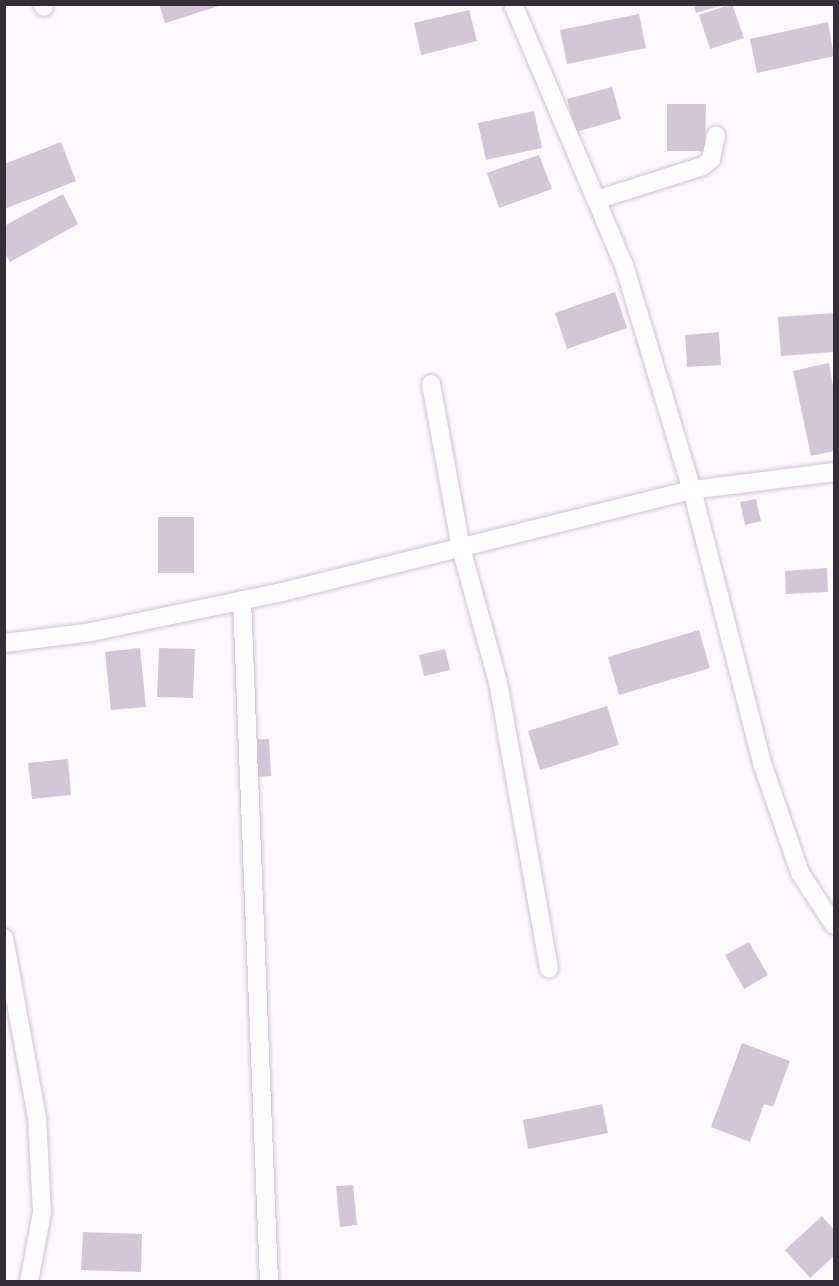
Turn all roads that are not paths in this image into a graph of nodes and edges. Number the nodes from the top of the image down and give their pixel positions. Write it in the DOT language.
graph roads {
  1 [pos="513,4"];
  2 [pos="716,136"];
  3 [pos="596,200"];
  4 [pos="431,384"];
  5 [pos="834,472"];
  6 [pos="692,490"];
  7 [pos="242,600"];
  8 [pos="4,643"];
  9 [pos="834,925"];
  10 [pos="4,938"];
  11 [pos="549,969"];
  12 [pos="13,1038"];
  13 [pos="29,1281"];
  14 [pos="269,1281"];
  1 -- 3 [label="street"];
  2 -- 3 [label="street"];
  3 -- 6 [label="street"];
  4 -- 11 [label="street"];
  5 -- 6 [label="street"];
  6 -- 7 [label="street"];
  6 -- 9 [label="street"];
  7 -- 8 [label="street"];
  7 -- 14 [label="street"];
  10 -- 12 [label="street"];
  12 -- 13 [label="street"];
}
